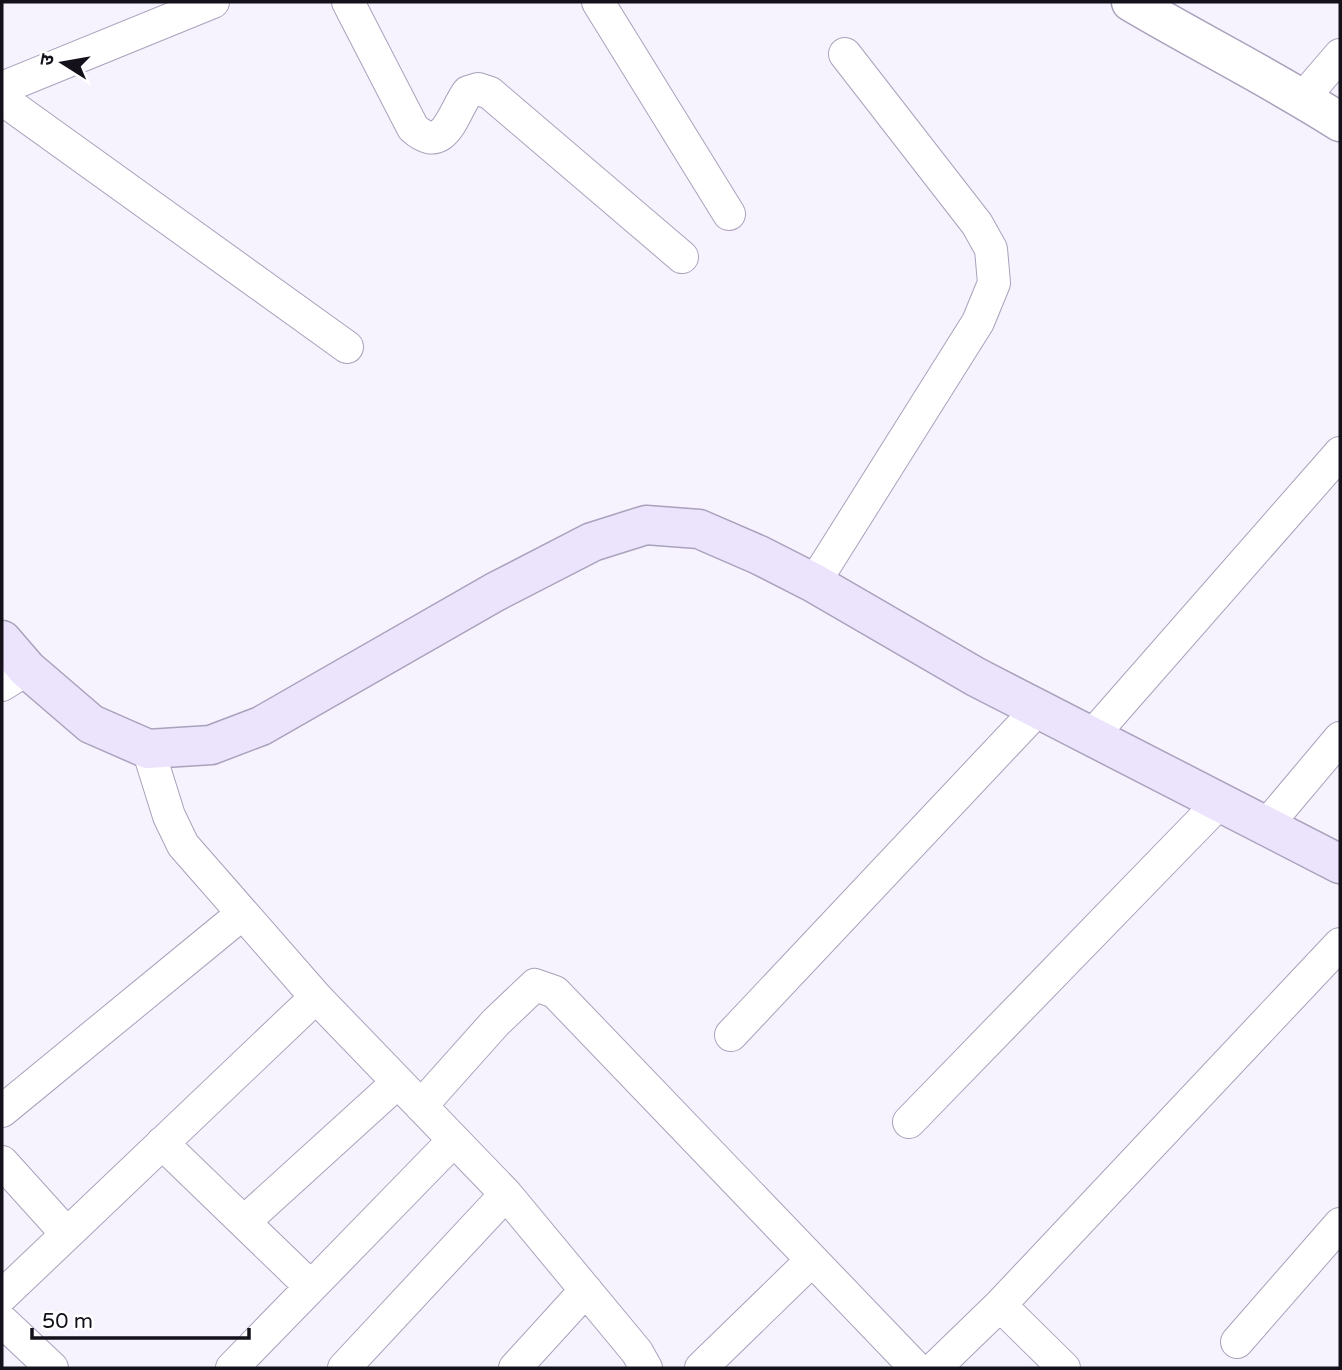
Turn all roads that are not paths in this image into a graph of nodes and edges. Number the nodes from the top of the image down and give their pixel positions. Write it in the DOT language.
graph roads {
  1 [pos="213,2"];
  2 [pos="348,2"];
  3 [pos="598,2"];
  4 [pos="1131,2"];
  5 [pos="845,54"];
  6 [pos="1340,55"];
  7 [pos="2,88"];
  8 [pos="1303,98"];
  9 [pos="2,99"];
  10 [pos="1340,122"];
  11 [pos="729,214"];
  12 [pos="682,257"];
  13 [pos="347,347"];
  14 [pos="1340,453"];
  15 [pos="814,583"];
  16 [pos="2,640"];
  17 [pos="14,677"];
  18 [pos="1038,709"];
  19 [pos="1091,737"];
  20 [pos="1340,738"];
  21 [pos="148,749"];
  22 [pos="1220,802"];
  23 [pos="1266,826"];
  24 [pos="1340,864"];
  25 [pos="242,914"];
  26 [pos="1340,944"];
  27 [pos="316,997"];
  28 [pos="732,1035"];
  29 [pos="398,1082"];
  30 [pos="421,1106"];
  31 [pos="2,1111"];
  32 [pos="909,1122"];
  33 [pos="454,1140"];
  34 [pos="162,1143"];
  35 [pos="2,1162"];
  36 [pos="506,1194"];
  37 [pos="244,1222"];
  38 [pos="1340,1224"];
  39 [pos="67,1234"];
  40 [pos="812,1260"];
  41 [pos="311,1287"];
  42 [pos="586,1290"];
  43 [pos="2,1296"];
  44 [pos="1000,1305"];
  45 [pos="2,1321"];
  46 [pos="1237,1342"];
  47 [pos="52,1368"];
  48 [pos="232,1368"];
  49 [pos="344,1368"];
  50 [pos="515,1368"];
  51 [pos="646,1368"];
  52 [pos="701,1368"];
  53 [pos="916,1368"];
  54 [pos="935,1368"];
  55 [pos="1063,1368"];
  1 -- 7 [label="street"];
  2 -- 12 [label="street"];
  3 -- 11 [label="street"];
  4 -- 8 [label="street"];
  5 -- 15 [label="street"];
  6 -- 8 [label="street"];
  8 -- 10 [label="street"];
  9 -- 13 [label="street"];
  14 -- 19 [label="street"];
  15 -- 18 [label="main road"];
  15 -- 21 [label="main road"];
  16 -- 17 [label="main road"];
  17 -- 21 [label="main road"];
  18 -- 19 [label="main road"];
  18 -- 28 [label="street"];
  19 -- 22 [label="main road"];
  20 -- 23 [label="street"];
  21 -- 25 [label="street"];
  22 -- 23 [label="main road"];
  22 -- 32 [label="street"];
  23 -- 24 [label="main road"];
  25 -- 27 [label="street"];
  25 -- 31 [label="street"];
  26 -- 44 [label="street"];
  27 -- 29 [label="street"];
  27 -- 34 [label="street"];
  29 -- 30 [label="street"];
  29 -- 37 [label="street"];
  30 -- 33 [label="street"];
  30 -- 40 [label="street"];
  33 -- 36 [label="street"];
  33 -- 41 [label="street"];
  34 -- 37 [label="street"];
  34 -- 39 [label="street"];
  35 -- 39 [label="street"];
  36 -- 42 [label="street"];
  36 -- 49 [label="street"];
  37 -- 41 [label="street"];
  38 -- 46 [label="street"];
  39 -- 43 [label="street"];
  40 -- 52 [label="street"];
  40 -- 53 [label="street"];
  41 -- 48 [label="street"];
  42 -- 50 [label="street"];
  42 -- 51 [label="street"];
  44 -- 54 [label="street"];
  44 -- 55 [label="street"];
  45 -- 47 [label="street"];
}
